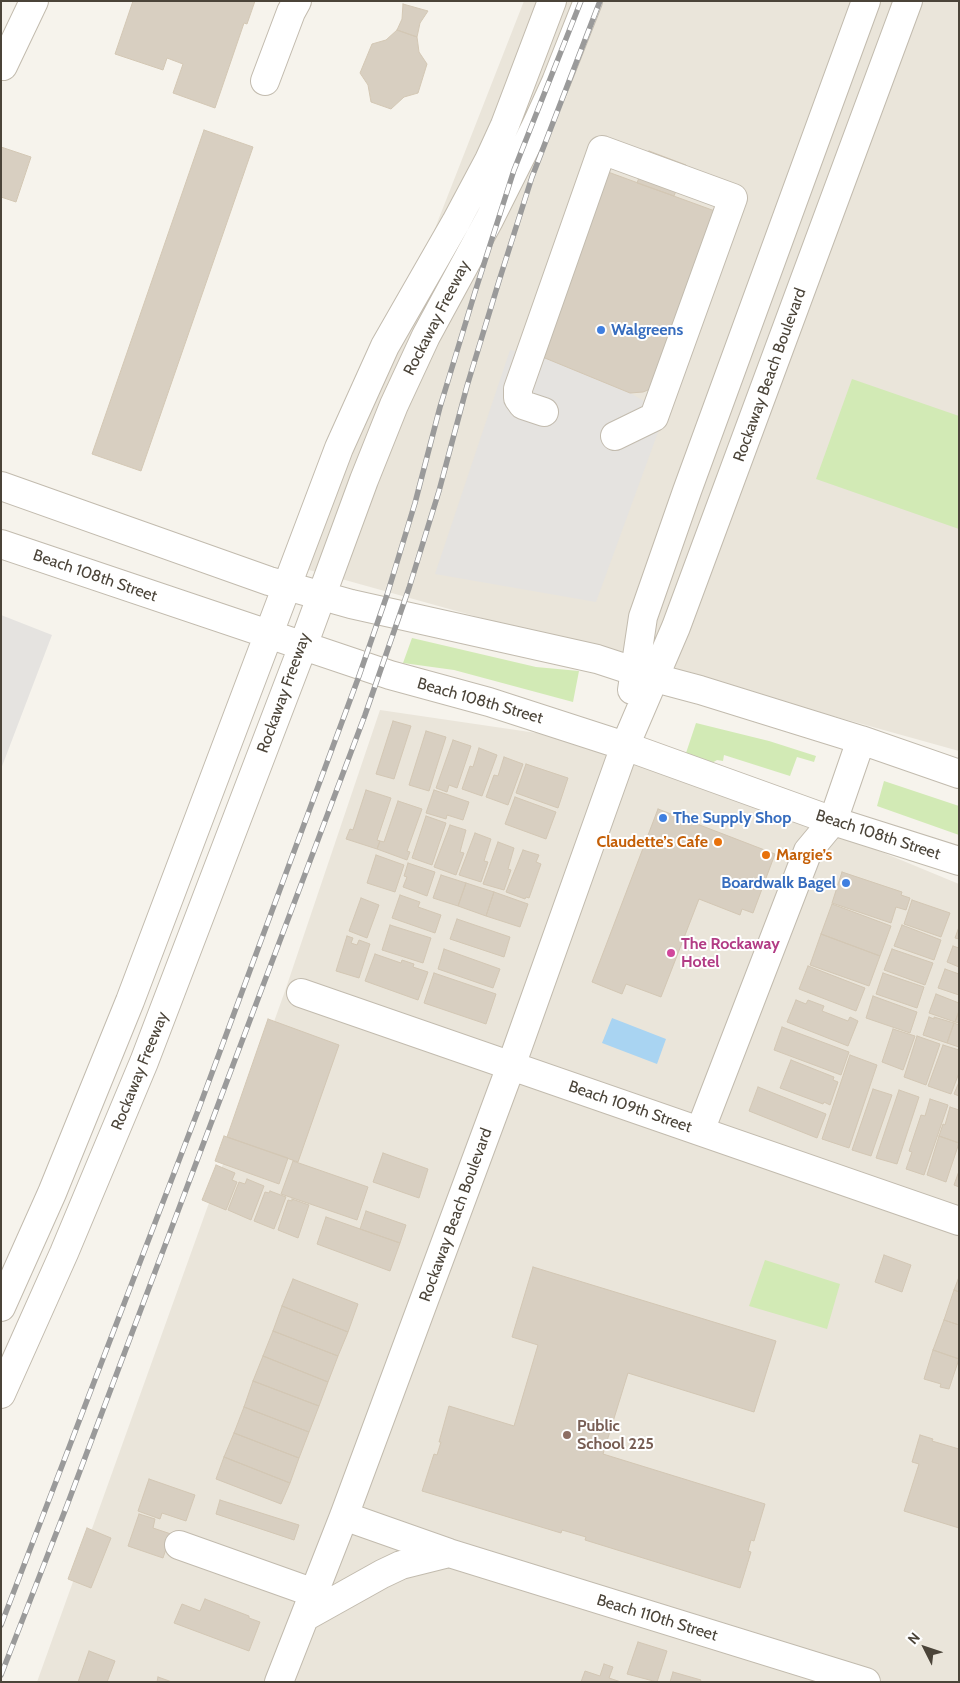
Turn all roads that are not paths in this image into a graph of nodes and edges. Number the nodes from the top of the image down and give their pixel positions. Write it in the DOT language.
graph roads {
  1 [pos="34,1"];
  2 [pos="297,1"];
  3 [pos="552,1"];
  4 [pos="588,1"];
  5 [pos="866,1"];
  6 [pos="908,1"];
  7 [pos="3,66"];
  8 [pos="265,81"];
  9 [pos="544,412"];
  10 [pos="615,436"];
  11 [pos="1,486"];
  12 [pos="1,544"];
  13 [pos="287,587"];
  14 [pos="321,596"];
  15 [pos="269,634"];
  16 [pos="303,646"];
  17 [pos="645,675"];
  18 [pos="861,740"];
  19 [pos="625,746"];
  20 [pos="959,774"];
  21 [pos="833,821"];
  22 [pos="959,861"];
  23 [pos="301,993"];
  24 [pos="511,1066"];
  25 [pos="700,1131"];
  26 [pos="959,1221"];
  27 [pos="1,1307"];
  28 [pos="1,1394"];
  29 [pos="344,1516"];
  30 [pos="179,1545"];
  31 [pos="449,1553"];
  32 [pos="310,1605"];
  33 [pos="279,1682"];
  34 [pos="866,1682"];
  1 -- 7 [label="street"];
  2 -- 8 [label="street"];
  3 -- 13 [label="street, Rockaway Freeway"];
  4 -- 14 [label="street, Rockaway Freeway"];
  5 -- 17 [label="street, Rockaway Beach Boulevard"];
  6 -- 17 [label="street, Rockaway Beach Boulevard"];
  9 -- 10 [label="street"];
  11 -- 13 [label="street"];
  12 -- 15 [label="street, Beach 108th Street"];
  13 -- 14 [label="street"];
  13 -- 15 [label="street, Rockaway Freeway"];
  14 -- 16 [label="street, Rockaway Freeway"];
  14 -- 17 [label="street"];
  15 -- 16 [label="street, Beach 108th Street"];
  15 -- 27 [label="street, Rockaway Freeway"];
  16 -- 19 [label="street, Beach 108th Street"];
  16 -- 28 [label="street, Rockaway Freeway"];
  17 -- 18 [label="street"];
  17 -- 19 [label="street, Rockaway Beach Boulevard"];
  18 -- 20 [label="street"];
  18 -- 21 [label="street"];
  19 -- 21 [label="street, Beach 108th Street"];
  19 -- 24 [label="street, Rockaway Beach Boulevard"];
  21 -- 22 [label="street, Beach 108th Street"];
  21 -- 25 [label="street"];
  23 -- 24 [label="street, Beach 109th Street"];
  24 -- 25 [label="street, Beach 109th Street"];
  24 -- 29 [label="street, Rockaway Beach Boulevard"];
  25 -- 26 [label="street, Beach 109th Street"];
  29 -- 31 [label="street, Beach 110th Street"];
  29 -- 32 [label="street, Rockaway Beach Boulevard"];
  30 -- 32 [label="street"];
  31 -- 32 [label="street"];
  31 -- 34 [label="street, Beach 110th Street"];
  32 -- 33 [label="street, Rockaway Beach Boulevard"];
}
